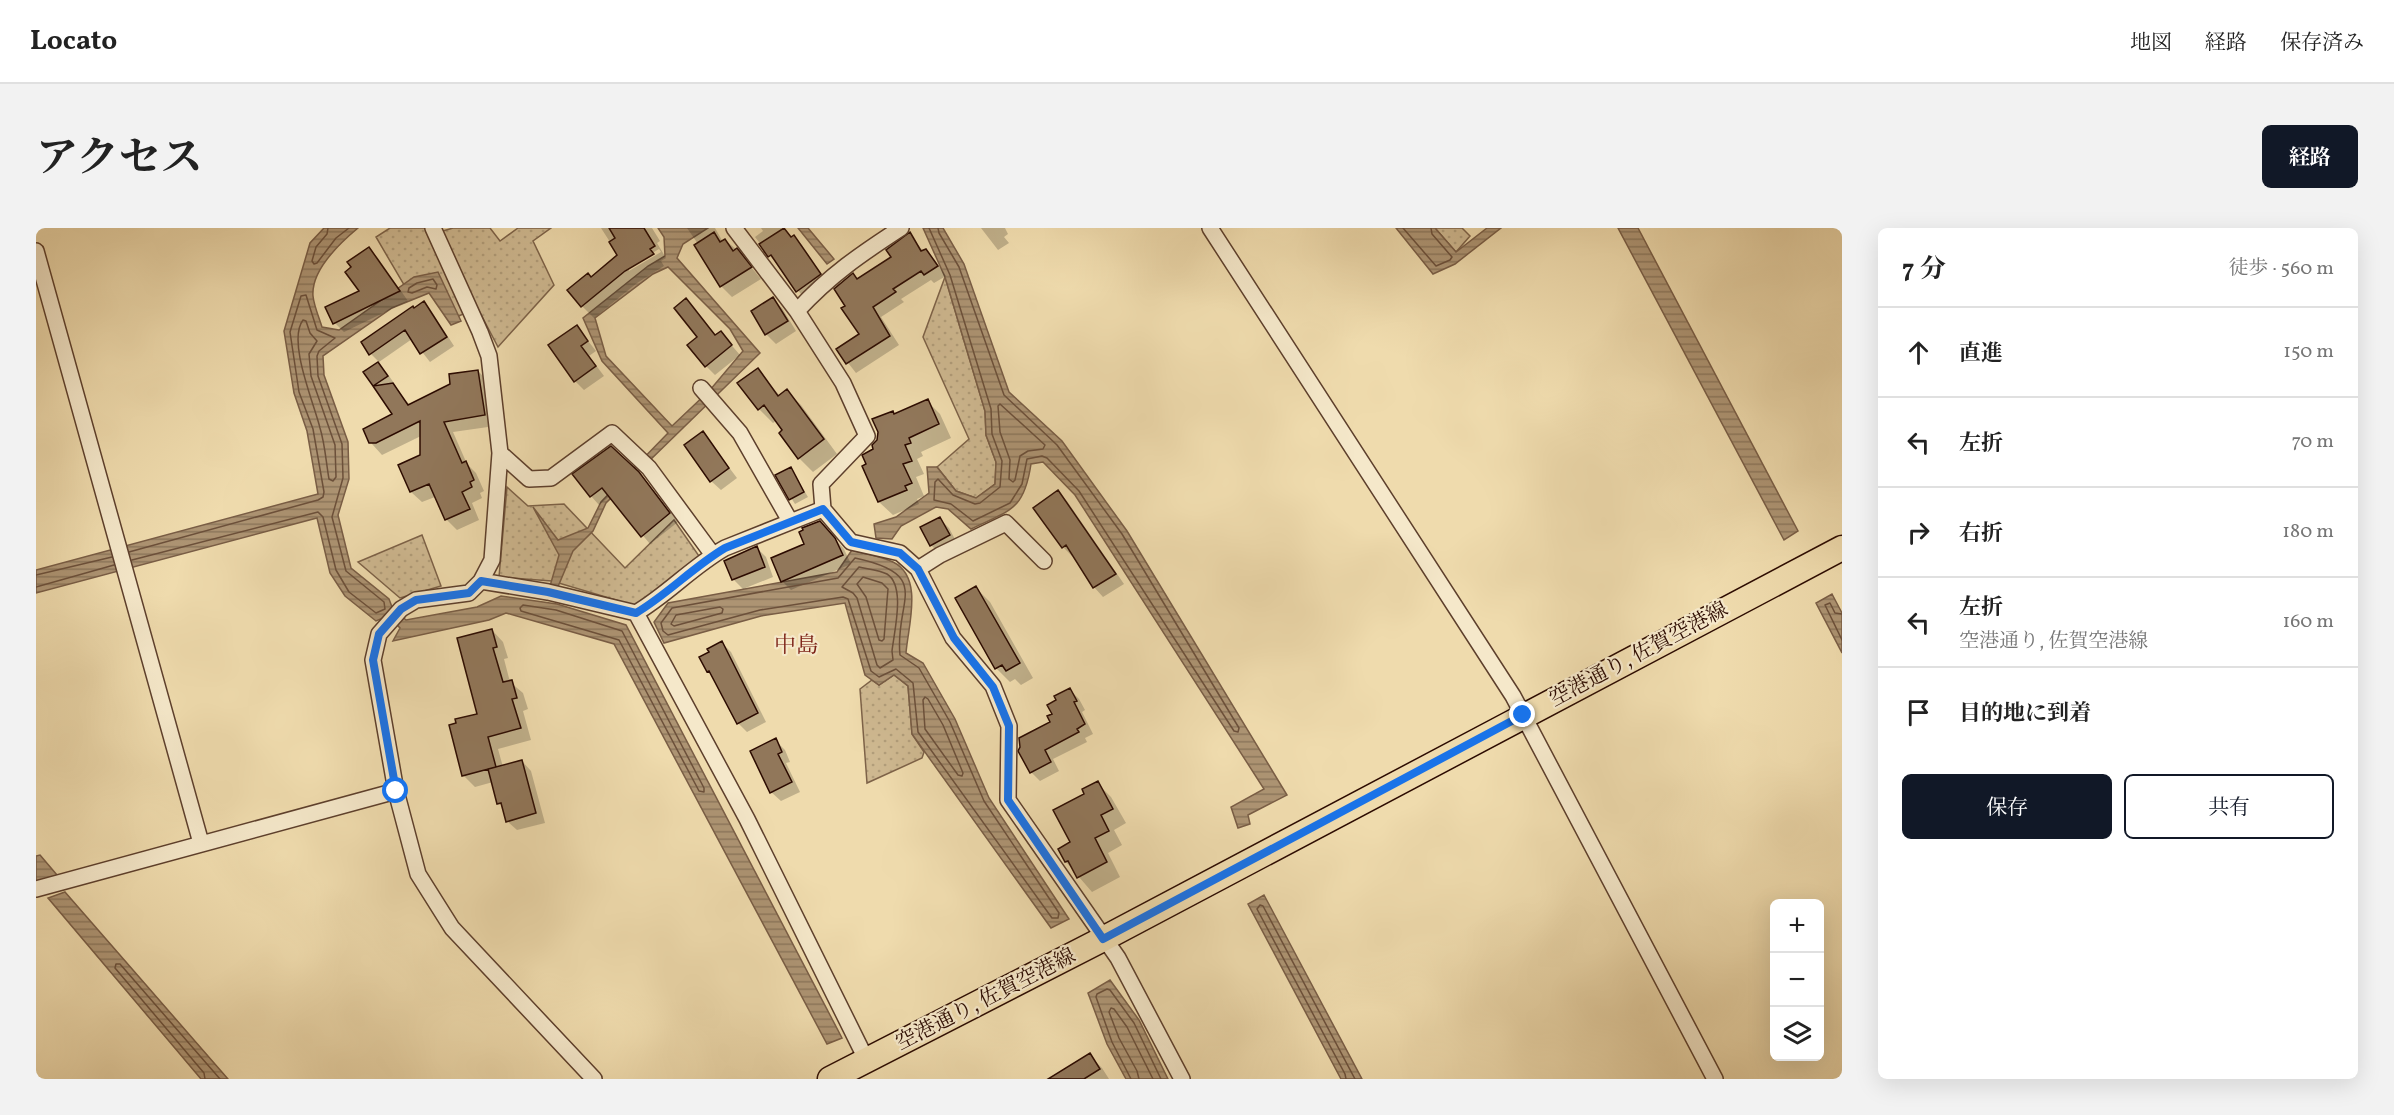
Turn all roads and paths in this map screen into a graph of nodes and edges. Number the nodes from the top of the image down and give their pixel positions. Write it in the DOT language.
graph roads {
  1 [pos="433,228"];
  2 [pos="734,228"];
  3 [pos="901,228"];
  4 [pos="1210,228"];
  5 [pos="36,251"];
  6 [pos="797,310"];
  7 [pos="701,388"];
  8 [pos="500,453"];
  9 [pos="823,509"];
  10 [pos="790,521"];
  11 [pos="1842,548"];
  12 [pos="713,555"];
  13 [pos="1044,561"];
  14 [pos="918,569"];
  15 [pos="481,581"];
  16 [pos="636,613"];
  17 [pos="1523,715"];
  18 [pos="396,791"];
  19 [pos="201,843"];
  20 [pos="36,889"];
  21 [pos="1103,939"];
  22 [pos="867,1061"];
  23 [pos="594,1079"];
  24 [pos="830,1079"];
  25 [pos="1182,1079"];
  26 [pos="1715,1079"];
  1 -- 8 [label="street"];
  2 -- 6 [label="street"];
  3 -- 6 [label="street"];
  4 -- 17 [label="street"];
  5 -- 19 [label="street"];
  6 -- 9 [label="street"];
  7 -- 10 [label="street"];
  8 -- 12 [label="street"];
  8 -- 15 [label="street"];
  9 -- 10 [label="street"];
  9 -- 14 [label="street"];
  10 -- 12 [label="street"];
  11 -- 17 [label="main road, 空港通り, 佐賀空港線"];
  12 -- 16 [label="street"];
  13 -- 14 [label="street"];
  14 -- 21 [label="street"];
  15 -- 16 [label="street"];
  15 -- 18 [label="street"];
  16 -- 22 [label="street"];
  17 -- 21 [label="main road, 空港通り, 佐賀空港線"];
  17 -- 26 [label="street"];
  18 -- 19 [label="street"];
  18 -- 23 [label="street"];
  19 -- 20 [label="street"];
  21 -- 22 [label="main road, 空港通り, 佐賀空港線"];
  21 -- 25 [label="street"];
  22 -- 24 [label="main road, 空港通り, 佐賀空港線"];
}
